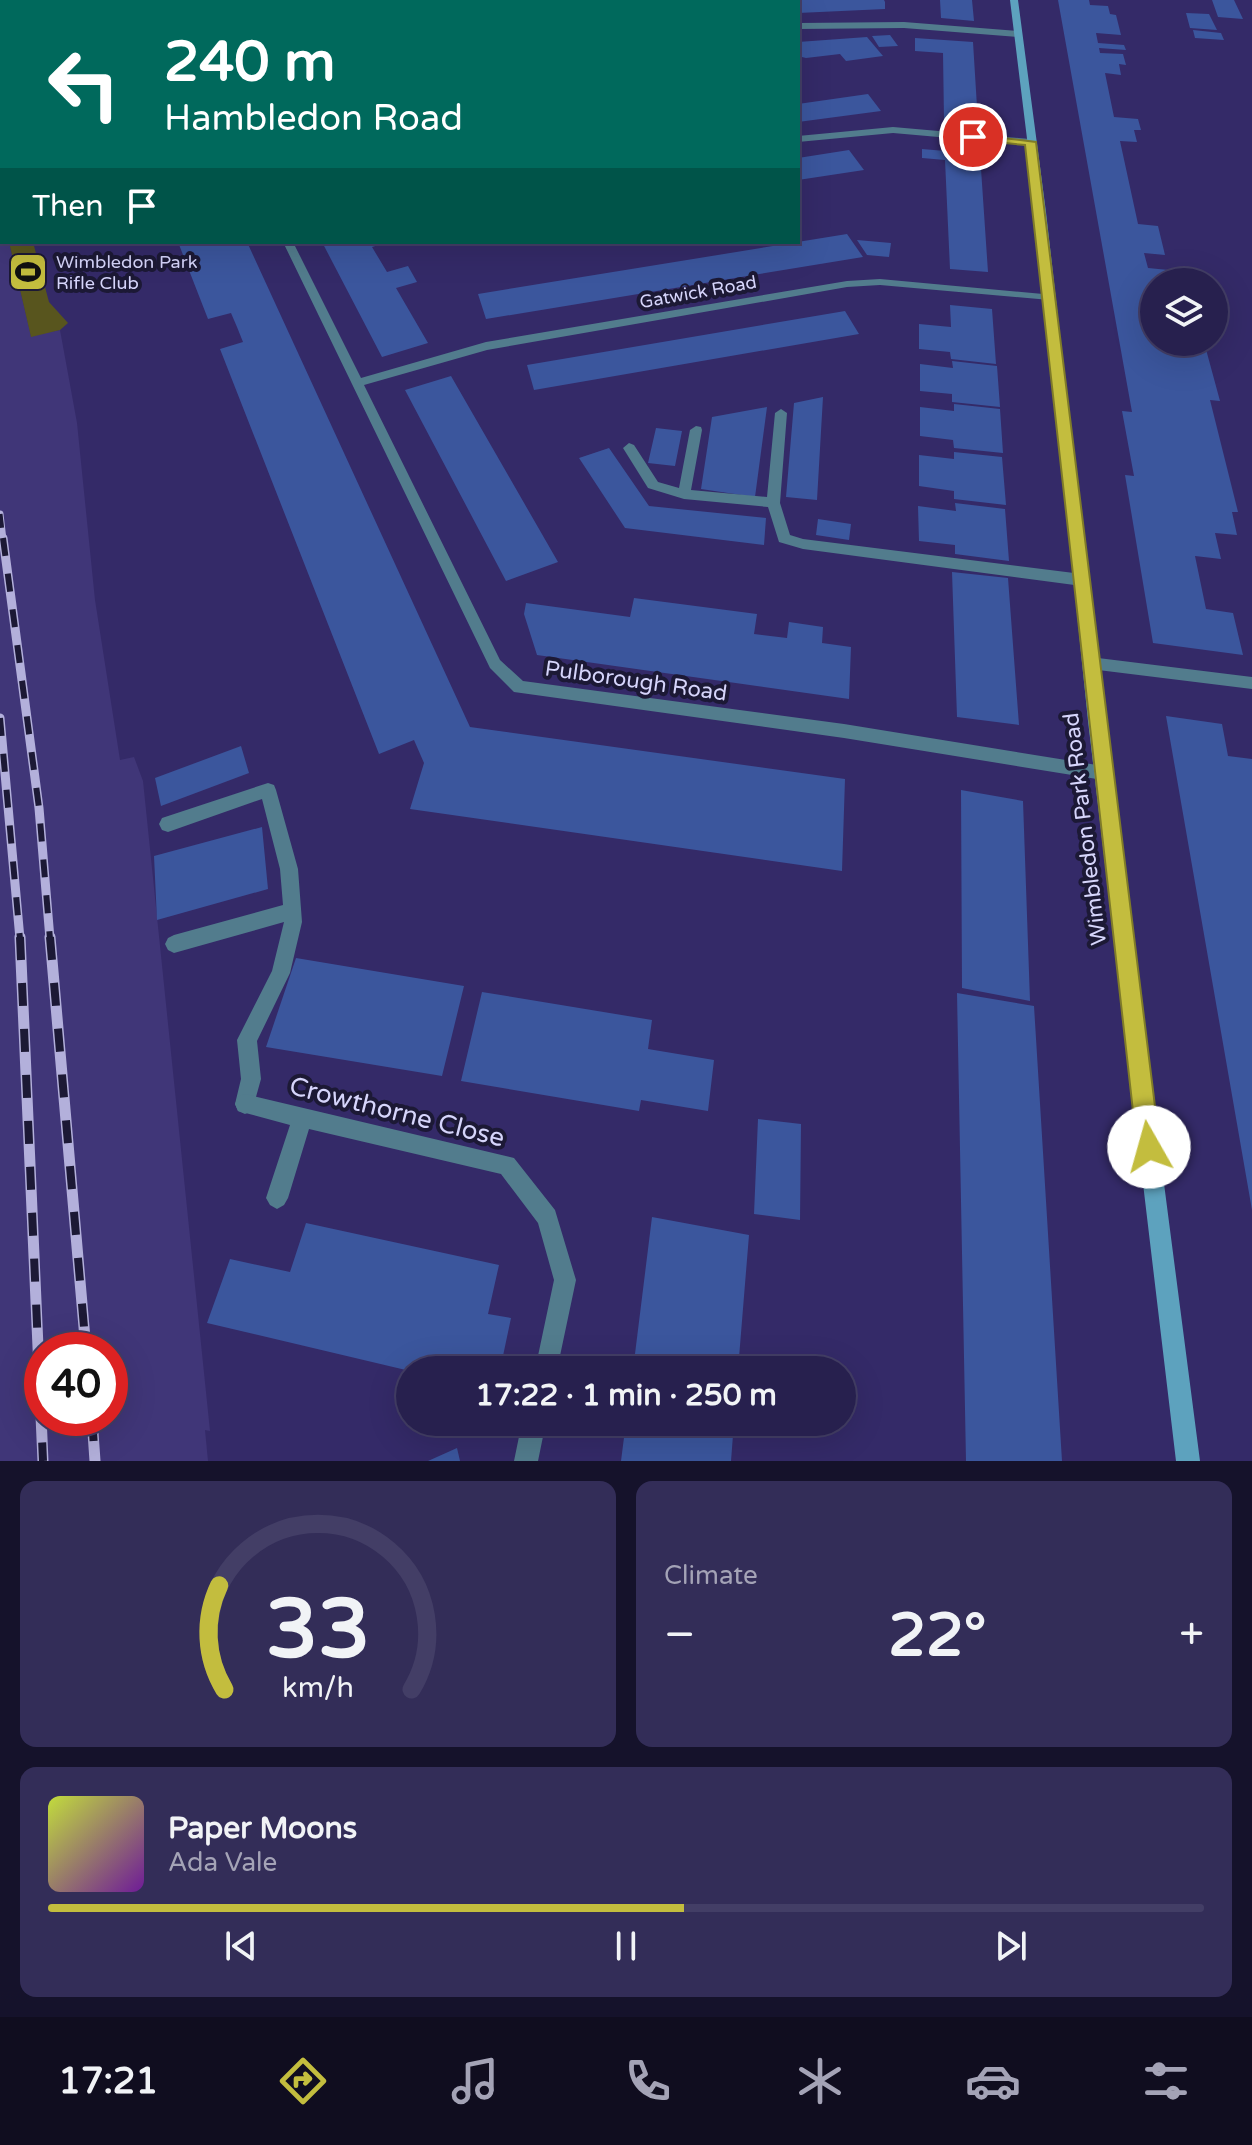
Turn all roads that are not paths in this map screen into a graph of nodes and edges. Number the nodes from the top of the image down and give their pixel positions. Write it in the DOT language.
graph roads {
  1 [pos="1014,0"];
  2 [pos="800,26"];
  3 [pos="1018,34"];
  4 [pos="800,139"];
  5 [pos="1030,142"];
  6 [pos="289,244"];
  7 [pos="1050,297"];
  8 [pos="357,383"];
  9 [pos="781,413"];
  10 [pos="696,430"];
  11 [pos="629,448"];
  12 [pos="684,494"];
  13 [pos="773,503"];
  14 [pos="1082,580"];
  15 [pos="1090,663"];
  16 [pos="1252,683"];
  17 [pos="1103,773"];
  18 [pos="168,824"];
  19 [pos="293,911"];
  20 [pos="174,944"];
  21 [pos="303,1117"];
  22 [pos="277,1198"];
  23 [pos="549,1356"];
  24 [pos="531,1436"];
  25 [pos="526,1461"];
  26 [pos="1188,1461"];
  1 -- 3 [label="street, Wimbledon Park Road"];
  2 -- 3 [label="street"];
  3 -- 5 [label="street, Wimbledon Park Road"];
  4 -- 5 [label="street"];
  5 -- 7 [label="street, Wimbledon Park Road"];
  6 -- 8 [label="street, Pulborough Road"];
  7 -- 8 [label="street, Gatwick Road"];
  7 -- 14 [label="street, Wimbledon Park Road"];
  8 -- 17 [label="street, Pulborough Road"];
  9 -- 13 [label="street"];
  10 -- 12 [label="street"];
  11 -- 12 [label="street"];
  12 -- 13 [label="street"];
  13 -- 14 [label="street"];
  14 -- 15 [label="street, Wimbledon Park Road"];
  15 -- 16 [label="street"];
  15 -- 17 [label="street, Wimbledon Park Road"];
  17 -- 26 [label="street, Wimbledon Park Road"];
  18 -- 19 [label="street"];
  19 -- 20 [label="street"];
  19 -- 21 [label="street, Crowthorne Close"];
  21 -- 22 [label="street"];
  21 -- 23 [label="street, Crowthorne Close"];
  24 -- 25 [label="street"];
}
